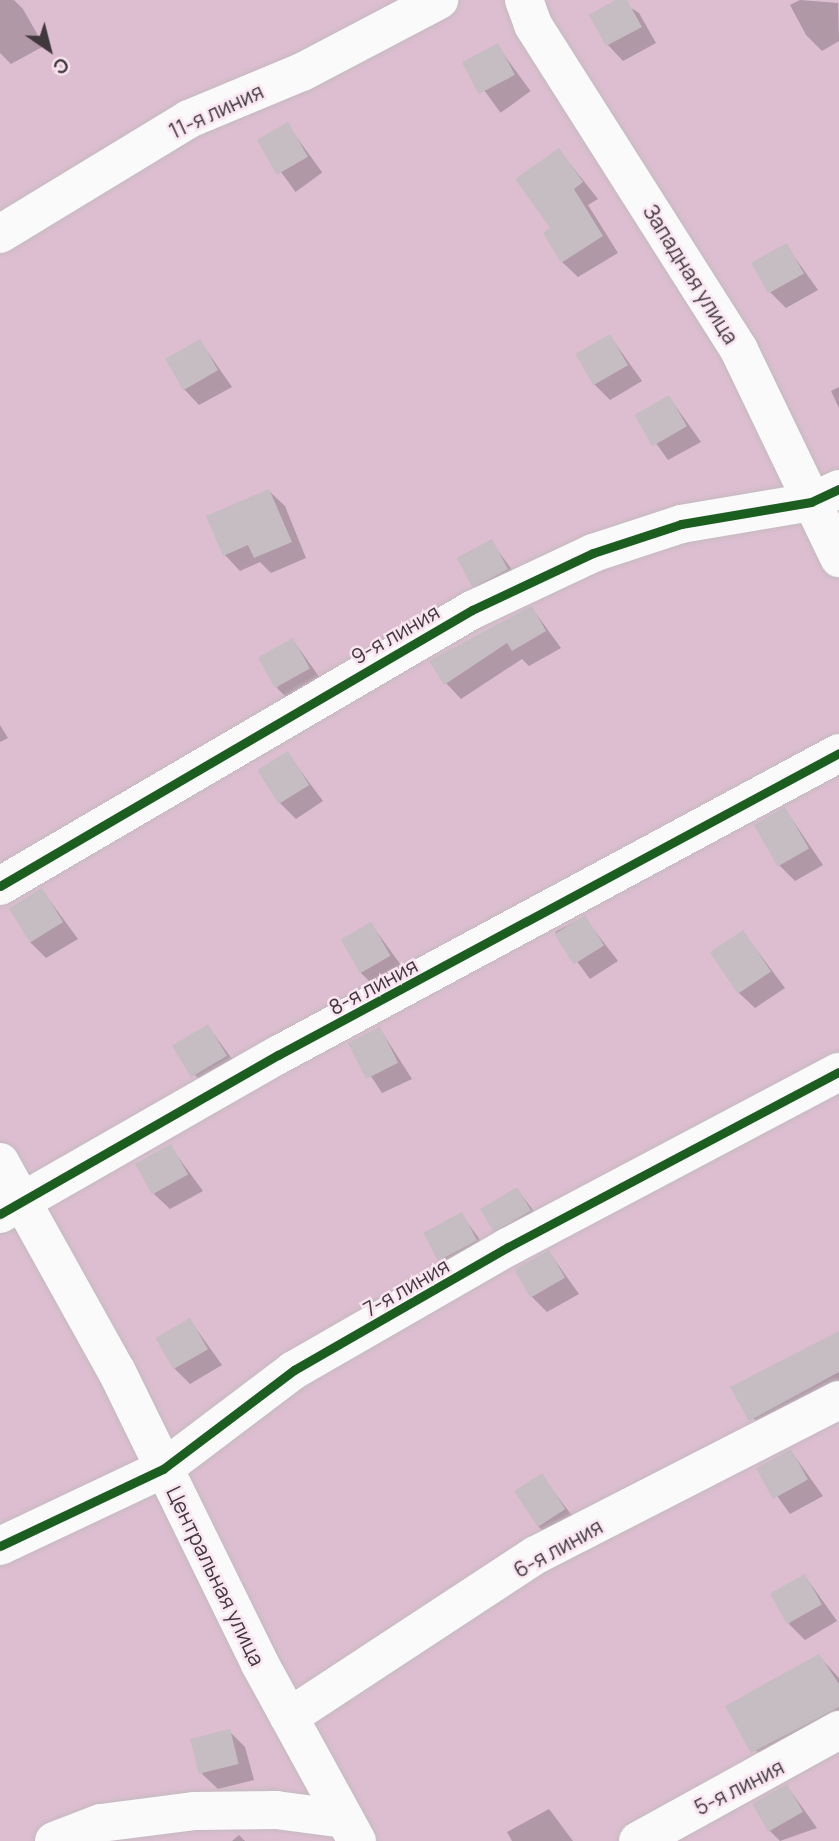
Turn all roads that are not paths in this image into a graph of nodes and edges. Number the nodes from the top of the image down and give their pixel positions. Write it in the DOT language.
graph roads {
  1 [pos="439,0"];
  2 [pos="524,0"];
  3 [pos="0,234"];
  4 [pos="825,495"];
  5 [pos="839,558"];
  6 [pos="839,753"];
  7 [pos="0,886"];
  8 [pos="839,1072"];
  9 [pos="0,1162"];
  10 [pos="11,1208"];
  11 [pos="839,1400"];
  12 [pos="163,1469"];
  13 [pos="0,1546"];
  14 [pos="289,1717"];
  15 [pos="839,1730"];
  16 [pos="351,1830"];
  17 [pos="54,1841"];
  18 [pos="638,1841"];
  1 -- 3 [label="street, 11-я линия"];
  2 -- 4 [label="street, Западная улица"];
  4 -- 5 [label="street, Западная улица"];
  4 -- 7 [label="street, 9-я линия"];
  6 -- 10 [label="street, 8-я линия"];
  8 -- 12 [label="street, 7-я линия"];
  9 -- 10 [label="street, Центральная улица"];
  10 -- 12 [label="street, Центральная улица"];
  11 -- 14 [label="street, 6-я линия"];
  12 -- 13 [label="street, 7-я линия"];
  12 -- 14 [label="street, Центральная улица"];
  14 -- 16 [label="street, Центральная улица"];
  15 -- 18 [label="street, 5-я линия"];
  16 -- 17 [label="street"];
}
